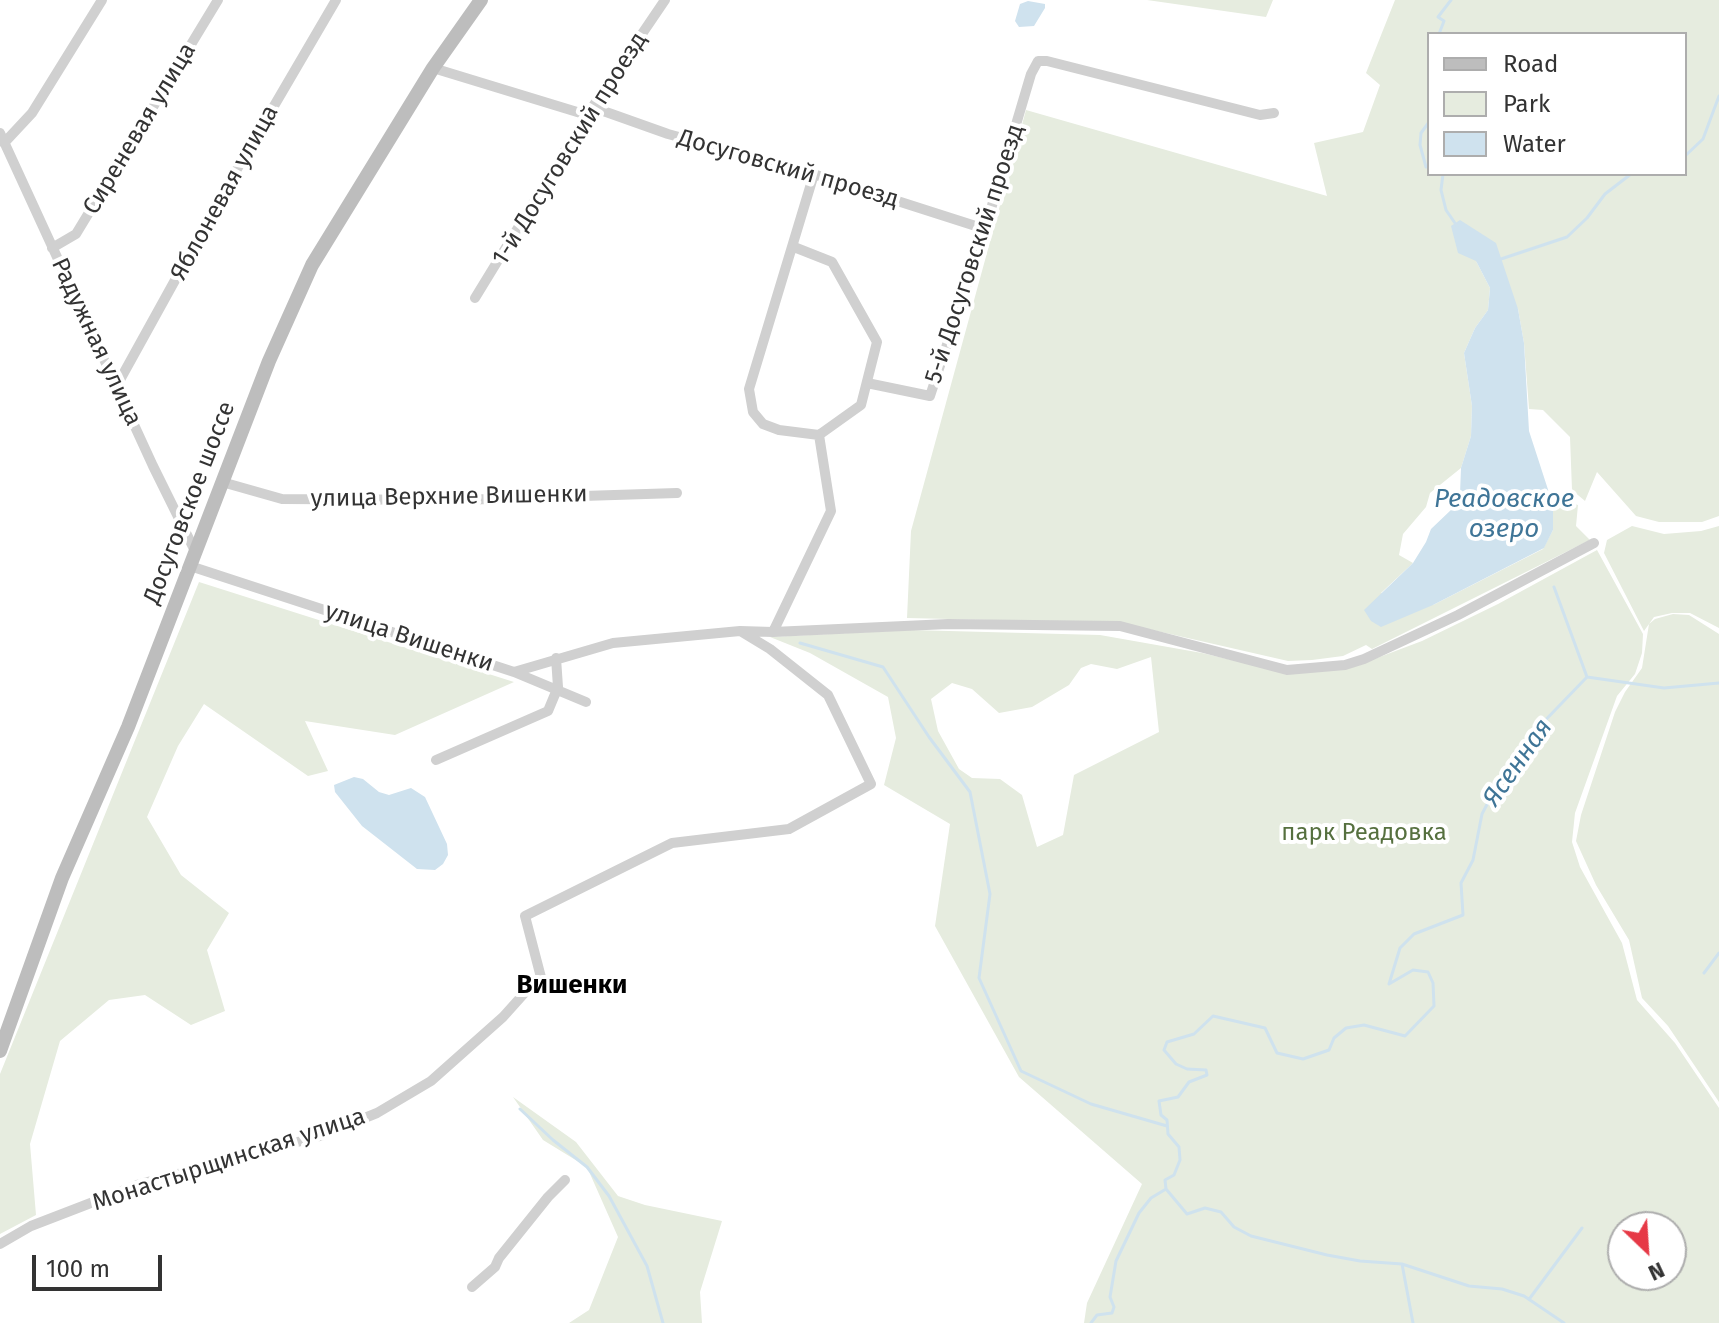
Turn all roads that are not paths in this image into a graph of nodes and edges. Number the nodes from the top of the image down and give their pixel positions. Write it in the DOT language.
graph roads {
  1 [pos="102,0"];
  2 [pos="218,0"];
  3 [pos="336,0"];
  4 [pos="481,0"];
  5 [pos="665,0"];
  6 [pos="433,68"];
  7 [pos="590,111"];
  8 [pos="1274,113"];
  9 [pos="2,138"];
  10 [pos="814,174"];
  11 [pos="985,229"];
  12 [pos="794,247"];
  13 [pos="52,248"];
  14 [pos="475,298"];
  15 [pos="867,383"];
  16 [pos="116,387"];
  17 [pos="819,435"];
  18 [pos="222,482"];
  19 [pos="677,493"];
  20 [pos="1594,543"];
  21 [pos="195,551"];
  22 [pos="190,566"];
  23 [pos="740,631"];
  24 [pos="773,632"];
  25 [pos="556,658"];
  26 [pos="513,672"];
  27 [pos="557,689"];
  28 [pos="586,702"];
  29 [pos="436,760"];
  30 [pos="543,985"];
  31 [pos="562,989"];
  32 [pos="0,1051"];
  33 [pos="565,1180"];
  34 [pos="0,1244"];
  35 [pos="472,1287"];
  1 -- 9 [label="street"];
  2 -- 13 [label="street, Сиреневая улица"];
  3 -- 16 [label="street, Яблоневая улица"];
  4 -- 6 [label="main road, Досуговское шоссе"];
  5 -- 7 [label="street, 1-й Досуговский проезд"];
  6 -- 7 [label="street, Досуговский проезд"];
  6 -- 18 [label="main road, Досуговское шоссе"];
  7 -- 10 [label="street, Досуговский проезд"];
  7 -- 14 [label="street, 1-й Досуговский проезд"];
  8 -- 11 [label="street, 5-й Досуговский проезд"];
  9 -- 13 [label="street, Радужная улица"];
  10 -- 11 [label="street, Досуговский проезд"];
  10 -- 12 [label="street"];
  11 -- 15 [label="street, 5-й Досуговский проезд"];
  12 -- 15 [label="street"];
  12 -- 17 [label="street"];
  13 -- 16 [label="street, Радужная улица"];
  15 -- 17 [label="street"];
  16 -- 21 [label="street, Радужная улица"];
  17 -- 24 [label="street"];
  18 -- 19 [label="street, улица Верхние Вишенки"];
  18 -- 21 [label="main road, Досуговское шоссе"];
  20 -- 24 [label="street, улица Вишенки"];
  21 -- 22 [label="main road, Досуговское шоссе"];
  22 -- 26 [label="street, улица Вишенки"];
  22 -- 32 [label="main road, Досуговское шоссе"];
  23 -- 24 [label="street, улица Вишенки"];
  23 -- 25 [label="street, улица Вишенки"];
  23 -- 30 [label="street"];
  25 -- 26 [label="street, улица Вишенки"];
  25 -- 27 [label="street"];
  26 -- 27 [label="street"];
  27 -- 28 [label="street"];
  27 -- 29 [label="street"];
  30 -- 31 [label="street"];
  30 -- 34 [label="street, Монастырщинская улица"];
  33 -- 35 [label="street"];
}
